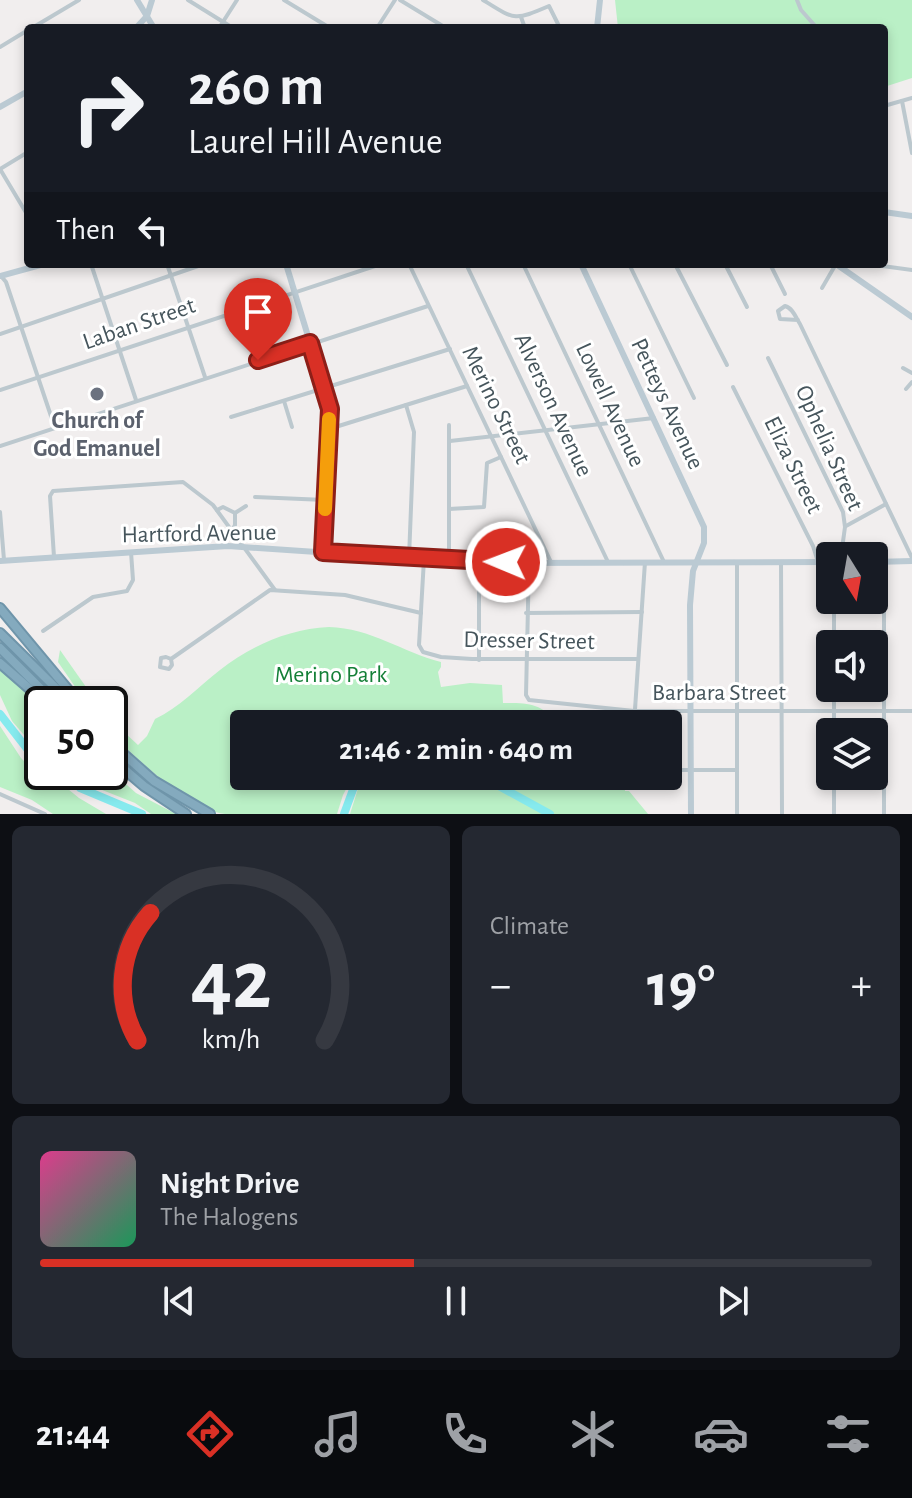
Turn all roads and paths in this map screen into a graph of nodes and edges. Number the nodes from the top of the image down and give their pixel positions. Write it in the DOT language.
graph roads {
  1 [pos="79,0"];
  2 [pos="137,0"];
  3 [pos="150,0"];
  4 [pos="188,0"];
  5 [pos="237,0"];
  6 [pos="284,0"];
  7 [pos="398,0"];
  8 [pos="483,0"];
  9 [pos="600,0"];
  10 [pos="797,0"];
  11 [pos="147,16"];
  12 [pos="521,17"];
  13 [pos="223,22"];
  14 [pos="38,24"];
  15 [pos="140,24"];
  16 [pos="152,24"];
  17 [pos="226,24"];
  18 [pos="323,24"];
  19 [pos="380,24"];
  20 [pos="439,24"];
  21 [pos="524,24"];
  22 [pos="558,24"];
  23 [pos="597,24"];
  24 [pos="813,24"];
  25 [pos="24,33"];
  26 [pos="0,47"];
  27 [pos="24,93"];
  28 [pos="912,98"];
  29 [pos="902,101"];
  30 [pos="888,105"];
  31 [pos="0,107"];
  32 [pos="912,149"];
  33 [pos="24,154"];
  34 [pos="0,169"];
  35 [pos="24,209"];
  36 [pos="888,213"];
  37 [pos="912,216"];
  38 [pos="888,267"];
  39 [pos="28,268"];
  40 [pos="92,268"];
  41 [pos="168,268"];
  42 [pos="192,268"];
  43 [pos="287,268"];
  44 [pos="368,268"];
  45 [pos="411,268"];
  46 [pos="468,268"];
  47 [pos="525,268"];
  48 [pos="583,268"];
  49 [pos="631,268"];
  50 [pos="677,268"];
  51 [pos="727,268"];
  52 [pos="772,268"];
  53 [pos="834,268"];
  54 [pos="842,268"];
  55 [pos="912,270"];
  56 [pos="0,275"];
  57 [pos="171,275"];
  58 [pos="822,288"];
  59 [pos="295,291"];
  60 [pos="785,294"];
  61 [pos="102,299"];
  62 [pos="428,306"];
  63 [pos="747,307"];
  64 [pos="912,317"];
  65 [pos="798,320"];
  66 [pos="188,326"];
  67 [pos="20,327"];
  68 [pos="0,334"];
  69 [pos="310,343"];
  70 [pos="450,349"];
  71 [pos="119,350"];
  72 [pos="768,358"];
  73 [pos="727,365"];
  74 [pos="903,368"];
  75 [pos="912,373"];
  76 [pos="37,377"];
  77 [pos="205,377"];
  78 [pos="912,382"];
  79 [pos="467,386"];
  80 [pos="733,387"];
  81 [pos="325,388"];
  82 [pos="906,389"];
  83 [pos="0,390"];
  84 [pos="694,398"];
  85 [pos="136,400"];
  86 [pos="284,401"];
  87 [pos="406,405"];
  88 [pos="231,417"];
  89 [pos="654,418"];
  90 [pos="449,425"];
  91 [pos="600,426"];
  92 [pos="292,427"];
  93 [pos="55,428"];
  94 [pos="329,429"];
  95 [pos="545,430"];
  96 [pos="492,437"];
  97 [pos="450,441"];
  98 [pos="0,446"];
  99 [pos="501,457"];
  100 [pos="255,497"];
  101 [pos="325,500"];
  102 [pos="886,504"];
  103 [pos="246,506"];
  104 [pos="449,509"];
  105 [pos="217,510"];
  106 [pos="0,512"];
  107 [pos="235,513"];
  108 [pos="845,527"];
  109 [pos="232,531"];
  110 [pos="843,542"];
  111 [pos="243,547"];
  112 [pos="131,552"];
  113 [pos="323,552"];
  114 [pos="54,557"];
  115 [pos="816,557"];
  116 [pos="409,558"];
  117 [pos="424,559"];
  118 [pos="912,560"];
  119 [pos="2,561"];
  120 [pos="449,561"];
  121 [pos="888,561"];
  122 [pos="529,562"];
  123 [pos="551,562"];
  124 [pos="608,562"];
  125 [pos="645,562"];
  126 [pos="665,562"];
  127 [pos="696,562"];
  128 [pos="737,562"];
  129 [pos="781,562"];
  130 [pos="816,562"];
  131 [pos="479,563"];
  132 [pos="275,590"];
  133 [pos="0,608"];
  134 [pos="642,612"];
  135 [pos="421,613"];
  136 [pos="526,613"];
  137 [pos="884,614"];
  138 [pos="43,631"];
  139 [pos="0,633"];
  140 [pos="0,648"];
  141 [pos="171,659"];
  142 [pos="638,659"];
  143 [pos="479,660"];
  144 [pos="526,660"];
  145 [pos="0,663"];
  146 [pos="26,686"];
  147 [pos="38,686"];
  148 [pos="54,686"];
  149 [pos="65,686"];
  150 [pos="834,702"];
  151 [pos="626,710"];
  152 [pos="634,710"];
  153 [pos="682,711"];
  154 [pos="690,711"];
  155 [pos="737,711"];
  156 [pos="782,711"];
  157 [pos="834,711"];
  158 [pos="884,711"];
  159 [pos="912,711"];
  160 [pos="834,718"];
  161 [pos="128,759"];
  162 [pos="682,770"];
  163 [pos="691,770"];
  164 [pos="737,770"];
  165 [pos="128,773"];
  166 [pos="834,790"];
  167 [pos="0,794"];
  168 [pos="45,814"];
  169 [pos="186,814"];
  170 [pos="210,814"];
  171 [pos="691,814"];
  172 [pos="737,814"];
  173 [pos="782,814"];
  174 [pos="834,814"];
  175 [pos="884,814"];
  1 -- 14 [label="street"];
  2 -- 3 [label="main road"];
  2 -- 11 [label="main road"];
  3 -- 11 [label="main road"];
  4 -- 13 [label="street"];
  5 -- 13 [label="street"];
  6 -- 18 [label="street"];
  7 -- 19 [label="street"];
  7 -- 20 [label="street"];
  8 -- 12 [label="street"];
  9 -- 23 [label="main road"];
  10 -- 24 [label="street"];
  11 -- 15 [label="main road"];
  11 -- 16 [label="main road"];
  12 -- 21 [label="street"];
  12 -- 22 [label="street"];
  13 -- 17 [label="street"];
  25 -- 26 [label="street"];
  27 -- 31 [label="main road"];
  28 -- 29 [label="street"];
  29 -- 30 [label="street"];
  29 -- 32 [label="street"];
  33 -- 34 [label="street"];
  34 -- 35 [label="street"];
  36 -- 37 [label="main road"];
  38 -- 55 [label="street"];
  39 -- 56 [label="main road"];
  40 -- 61 [label="street"];
  41 -- 57 [label="street"];
  42 -- 57 [label="street"];
  43 -- 59 [label="main road"];
  44 -- 59 [label="street, Laban Street"];
  45 -- 62 [label="street, Merino Street"];
  46 -- 95 [label="street, Alverson Avenue"];
  47 -- 91 [label="street, Lowell Avenue"];
  48 -- 89 [label="main road, Petteys Avenue"];
  49 -- 84 [label="street"];
  50 -- 73 [label="street"];
  51 -- 63 [label="street"];
  52 -- 60 [label="street"];
  53 -- 58 [label="street"];
  54 -- 64 [label="main road"];
  56 -- 67 [label="street"];
  57 -- 61 [label="street"];
  57 -- 66 [label="street"];
  59 -- 66 [label="street, Laban Street"];
  59 -- 69 [label="main road"];
  61 -- 67 [label="street"];
  61 -- 71 [label="street"];
  62 -- 69 [label="street"];
  62 -- 70 [label="street, Merino Street"];
  65 -- 65 [label="street"];
  65 -- 102 [label="street"];
  66 -- 71 [label="street, Laban Street"];
  66 -- 77 [label="street"];
  67 -- 68 [label="street"];
  67 -- 76 [label="street"];
  69 -- 77 [label="street"];
  69 -- 81 [label="main road"];
  70 -- 79 [label="street, Merino Street"];
  70 -- 81 [label="street"];
  71 -- 76 [label="street, Laban Street"];
  71 -- 85 [label="street"];
  72 -- 108 [label="street, Ophelia Street"];
  74 -- 75 [label="street"];
  76 -- 83 [label="street, Laban Street"];
  76 -- 93 [label="street"];
  77 -- 85 [label="street"];
  78 -- 82 [label="street"];
  79 -- 87 [label="street"];
  79 -- 96 [label="street, Merino Street"];
  80 -- 115 [label="street, Eliza Street"];
  81 -- 86 [label="street"];
  81 -- 94 [label="main road"];
  85 -- 93 [label="street"];
  86 -- 88 [label="street"];
  86 -- 92 [label="street"];
  87 -- 94 [label="street"];
  87 -- 116 [label="street"];
  89 -- 91 [label="street"];
  89 -- 127 [label="main road, Petteys Avenue"];
  90 -- 97 [label="street"];
  91 -- 95 [label="street"];
  91 -- 126 [label="street, Lowell Avenue"];
  93 -- 98 [label="street"];
  94 -- 101 [label="main road"];
  95 -- 96 [label="street"];
  95 -- 124 [label="street, Alverson Avenue"];
  96 -- 97 [label="street"];
  96 -- 99 [label="street, Merino Street"];
  97 -- 104 [label="street"];
  99 -- 104 [label="street"];
  99 -- 123 [label="street, Merino Street"];
  100 -- 101 [label="street"];
  101 -- 113 [label="main road"];
  102 -- 108 [label="street"];
  102 -- 118 [label="street"];
  103 -- 107 [label="street"];
  104 -- 120 [label="street"];
  105 -- 107 [label="street"];
  105 -- 109 [label="street"];
  105 -- 114 [label="street"];
  106 -- 119 [label="street"];
  107 -- 109 [label="street"];
  108 -- 110 [label="street, Ophelia Street"];
  109 -- 111 [label="street"];
  111 -- 112 [label="main road, Hartford Avenue"];
  111 -- 113 [label="main road, Hartford Avenue"];
  111 -- 132 [label="street"];
  112 -- 114 [label="main road, Hartford Avenue"];
  112 -- 138 [label="street"];
  113 -- 116 [label="main road, Hartford Avenue"];
  114 -- 119 [label="main road, Hartford Avenue"];
  116 -- 117 [label="main road, Hartford Avenue"];
  117 -- 120 [label="main road, Hartford Avenue"];
  117 -- 135 [label="street"];
  118 -- 121 [label="main road"];
  120 -- 131 [label="main road, Hartford Avenue"];
  122 -- 123 [label="main road, Hartford Avenue"];
  122 -- 131 [label="main road, Hartford Avenue"];
  122 -- 136 [label="street"];
  123 -- 124 [label="main road, Hartford Avenue"];
  124 -- 125 [label="main road, Hartford Avenue"];
  125 -- 126 [label="main road, Hartford Avenue"];
  125 -- 134 [label="street"];
  126 -- 127 [label="main road, Hartford Avenue"];
  127 -- 128 [label="main road, Hartford Avenue"];
  127 -- 154 [label="main road, Petteys Avenue"];
  128 -- 129 [label="main road, Hartford Avenue"];
  128 -- 155 [label="street"];
  129 -- 130 [label="main road, Hartford Avenue"];
  129 -- 156 [label="street"];
  131 -- 143 [label="street"];
  132 -- 135 [label="street"];
  132 -- 141 [label="street"];
  133 -- 149 [label="highway"];
  134 -- 136 [label="street"];
  134 -- 142 [label="street"];
  135 -- 143 [label="street, Dresser Street"];
  136 -- 144 [label="street"];
  137 -- 158 [label="street"];
  139 -- 148 [label="highway"];
  140 -- 147 [label="highway"];
  142 -- 144 [label="street, Dresser Street"];
  142 -- 152 [label="street"];
  143 -- 144 [label="street, Dresser Street"];
  144 -- 151 [label="street, Barbara Street"];
  145 -- 146 [label="highway"];
  150 -- 157 [label="street"];
  153 -- 154 [label="street, Barbara Street"];
  154 -- 155 [label="street, Barbara Street"];
  154 -- 163 [label="main road, Petteys Avenue"];
  155 -- 156 [label="street, Barbara Street"];
  155 -- 164 [label="street"];
  156 -- 157 [label="street, Barbara Street"];
  156 -- 173 [label="street"];
  157 -- 158 [label="street, Barbara Street"];
  157 -- 160 [label="street"];
  158 -- 159 [label="street, Barbara Street"];
  158 -- 175 [label="street"];
  161 -- 170 [label="highway"];
  162 -- 163 [label="street"];
  163 -- 164 [label="street"];
  163 -- 171 [label="main road, Petteys Avenue"];
  164 -- 172 [label="street"];
  165 -- 169 [label="highway"];
  166 -- 174 [label="street"];
  167 -- 168 [label="street"];
}
